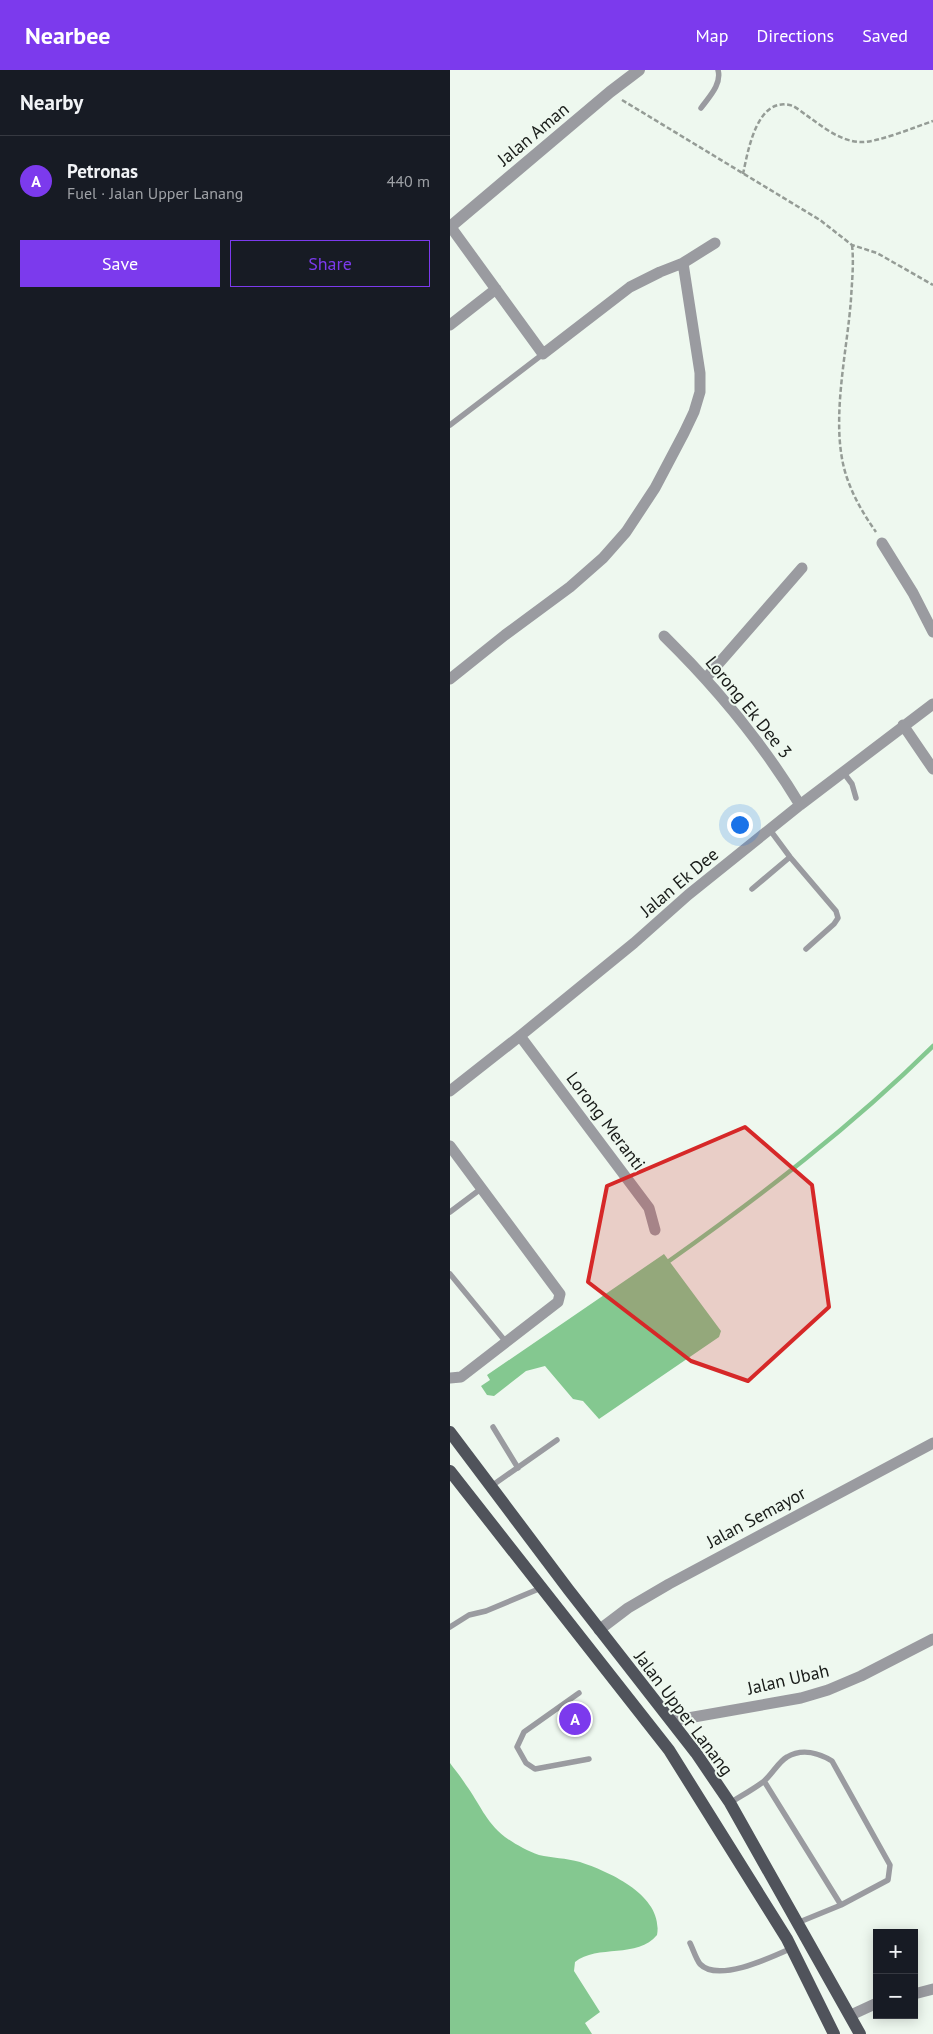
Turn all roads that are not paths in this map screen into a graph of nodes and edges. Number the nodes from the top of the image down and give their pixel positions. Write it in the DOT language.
graph roads {
  1 [pos="639,70"];
  2 [pos="718,70"];
  3 [pos="701,108"];
  4 [pos="450,226"];
  5 [pos="715,243"];
  6 [pos="683,263"];
  7 [pos="496,289"];
  8 [pos="450,325"];
  9 [pos="543,354"];
  10 [pos="450,425"];
  11 [pos="882,543"];
  12 [pos="802,568"];
  13 [pos="933,632"];
  14 [pos="664,636"];
  15 [pos="706,678"];
  16 [pos="450,679"];
  17 [pos="933,704"];
  18 [pos="903,725"];
  19 [pos="933,769"];
  20 [pos="842,772"];
  21 [pos="856,798"];
  22 [pos="800,805"];
  23 [pos="770,830"];
  24 [pos="790,857"];
  25 [pos="752,889"];
  26 [pos="806,949"];
  27 [pos="520,1036"];
  28 [pos="450,1091"];
  29 [pos="450,1146"];
  30 [pos="482,1188"];
  31 [pos="450,1212"];
  32 [pos="655,1230"];
  33 [pos="450,1274"];
  34 [pos="506,1342"];
  35 [pos="450,1378"];
  36 [pos="493,1427"];
  37 [pos="450,1432"];
  38 [pos="557,1440"];
  39 [pos="933,1443"];
  40 [pos="518,1468"];
  41 [pos="450,1471"];
  42 [pos="490,1487"];
  43 [pos="541,1588"];
  44 [pos="450,1627"];
  45 [pos="599,1630"];
  46 [pos="933,1639"];
  47 [pos="579,1693"];
  48 [pos="671,1721"];
  49 [pos="589,1759"];
  50 [pos="764,1781"];
  51 [pos="730,1803"];
  52 [pos="841,1905"];
  53 [pos="797,1923"];
  54 [pos="690,1943"];
  55 [pos="792,1948"];
  56 [pos="933,1990"];
  57 [pos="918,1993"];
  58 [pos="873,2005"];
  59 [pos="851,2015"];
  60 [pos="834,2034"];
  61 [pos="860,2034"];
  1 -- 4 [label="street, Jalan Aman"];
  2 -- 3 [label="lane"];
  4 -- 7 [label="street"];
  5 -- 6 [label="street"];
  6 -- 9 [label="street"];
  6 -- 16 [label="street"];
  7 -- 8 [label="street"];
  7 -- 9 [label="street"];
  9 -- 10 [label="lane"];
  11 -- 13 [label="street"];
  12 -- 15 [label="street"];
  14 -- 15 [label="street, Lorong Ek Dee 3"];
  15 -- 22 [label="street, Lorong Ek Dee 3"];
  17 -- 18 [label="street, Jalan Ek Dee"];
  18 -- 19 [label="street"];
  18 -- 20 [label="street, Jalan Ek Dee"];
  20 -- 21 [label="lane"];
  20 -- 22 [label="street, Jalan Ek Dee"];
  22 -- 23 [label="street, Jalan Ek Dee"];
  23 -- 24 [label="lane"];
  23 -- 27 [label="street, Jalan Ek Dee"];
  24 -- 25 [label="lane"];
  24 -- 26 [label="lane"];
  27 -- 28 [label="street, Jalan Ek Dee"];
  27 -- 32 [label="street, Lorong Meranti"];
  29 -- 30 [label="street"];
  30 -- 31 [label="lane"];
  30 -- 34 [label="street"];
  33 -- 34 [label="lane"];
  34 -- 35 [label="street"];
  36 -- 40 [label="lane"];
  37 -- 42 [label="main road, Jalan Upper Lanang"];
  38 -- 40 [label="lane"];
  39 -- 45 [label="street, Jalan Semayor"];
  40 -- 42 [label="lane"];
  41 -- 43 [label="main road, Jalan Upper Lanang"];
  42 -- 45 [label="main road, Jalan Upper Lanang"];
  43 -- 44 [label="lane"];
  43 -- 55 [label="main road, Jalan Upper Lanang"];
  45 -- 48 [label="main road, Jalan Upper Lanang"];
  46 -- 48 [label="street, Jalan Ubah"];
  47 -- 49 [label="lane"];
  48 -- 51 [label="main road, Jalan Upper Lanang"];
  50 -- 51 [label="lane"];
  50 -- 52 [label="lane"];
  50 -- 52 [label="lane"];
  51 -- 53 [label="main road, Jalan Upper Lanang"];
  52 -- 53 [label="lane"];
  53 -- 59 [label="main road, Jalan Upper Lanang"];
  54 -- 55 [label="lane"];
  55 -- 60 [label="main road, Jalan Upper Lanang"];
  56 -- 57 [label="street"];
  58 -- 59 [label="street"];
  59 -- 61 [label="main road, Jalan Upper Lanang"];
}
